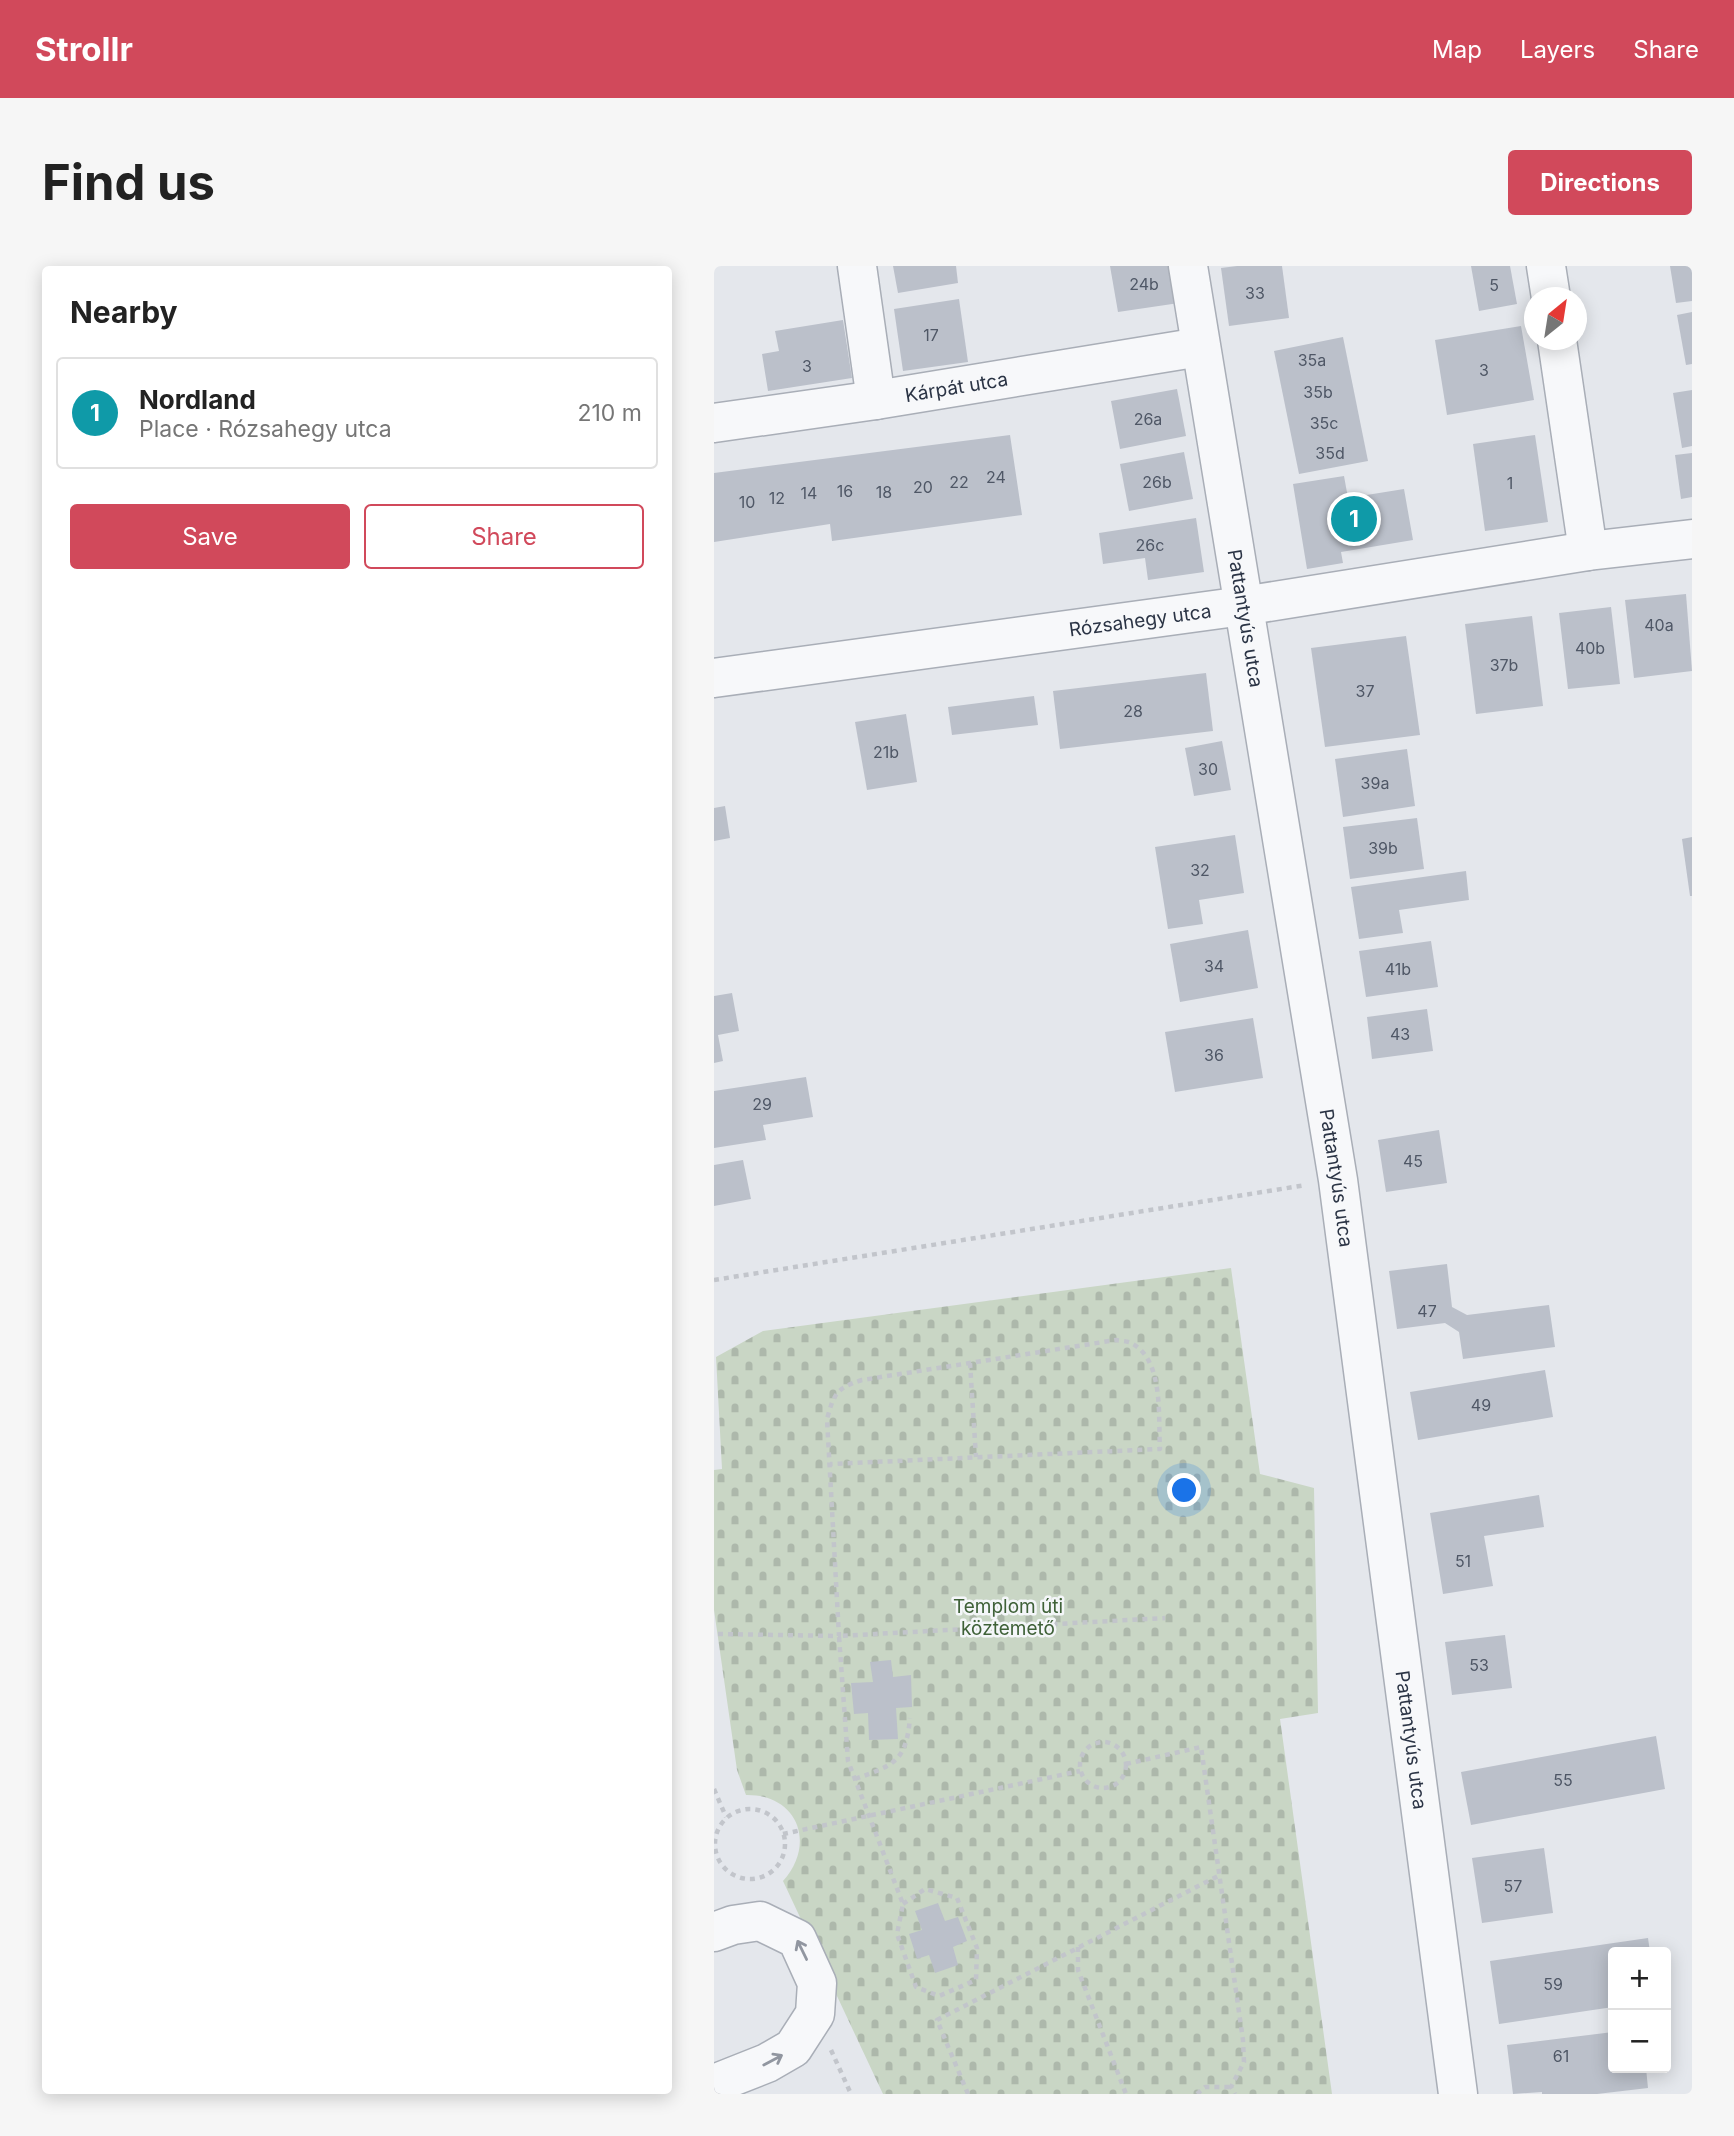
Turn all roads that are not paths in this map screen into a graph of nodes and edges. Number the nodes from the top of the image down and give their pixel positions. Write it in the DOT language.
graph roads {
  1 [pos="857,266"];
  2 [pos="1188,266"];
  3 [pos="1546,266"];
  4 [pos="1549,287"];
  5 [pos="1200,347"];
  6 [pos="1558,350"];
  7 [pos="876,400"];
  8 [pos="714,423"];
  9 [pos="1692,539"];
  10 [pos="1588,551"];
  11 [pos="1243,606"];
  12 [pos="714,678"];
  13 [pos="714,1932"];
  14 [pos="714,2084"];
  15 [pos="1458,2094"];
  1 -- 7 [label="street"];
  2 -- 5 [label="street, Pattantyús utca"];
  3 -- 4 [label="street"];
  5 -- 7 [label="street, Kárpát utca"];
  5 -- 11 [label="street, Pattantyús utca"];
  6 -- 10 [label="street"];
  7 -- 8 [label="street, Kárpát utca"];
  9 -- 10 [label="street, Rózsahegy utca"];
  10 -- 11 [label="street, Rózsahegy utca"];
  11 -- 12 [label="street, Rózsahegy utca"];
  11 -- 15 [label="street, Pattantyús utca"];
  14 -- 13 [label="street, one-way"];
}
